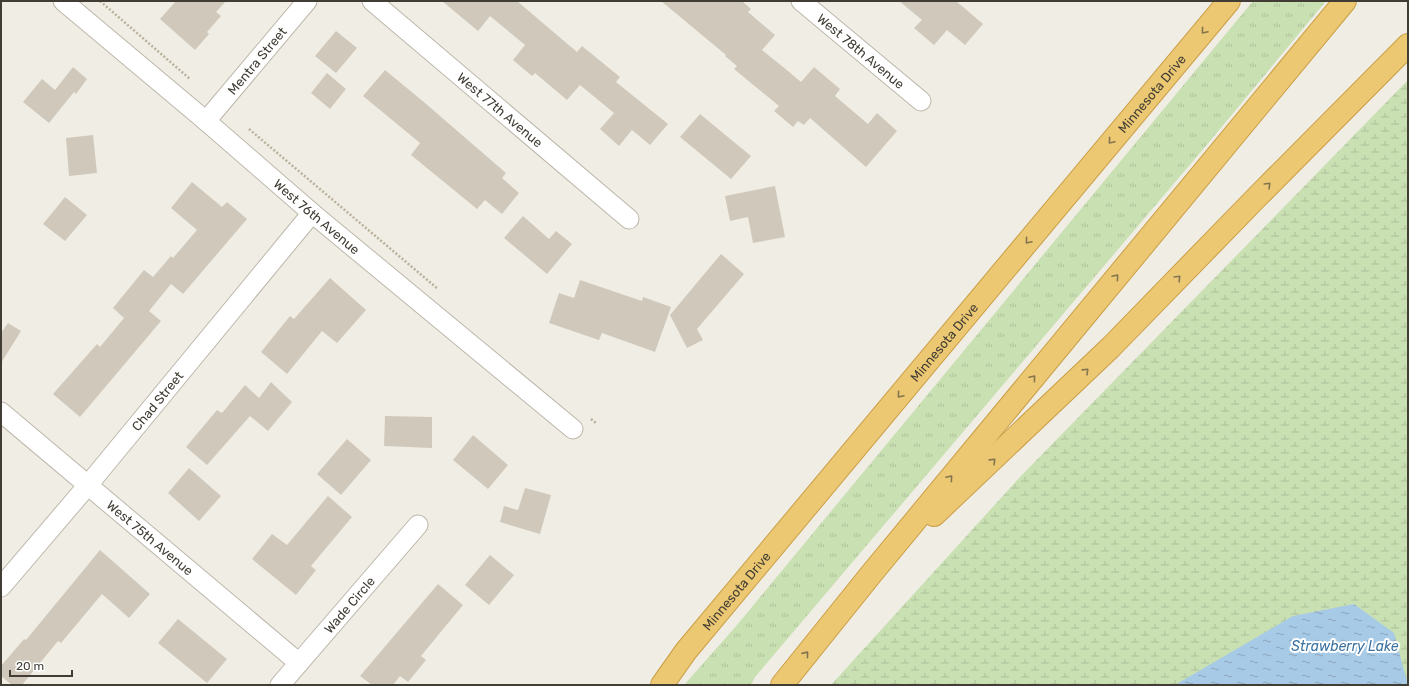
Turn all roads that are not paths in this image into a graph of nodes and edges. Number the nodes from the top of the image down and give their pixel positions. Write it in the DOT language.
graph roads {
  1 [pos="62,1"];
  2 [pos="307,1"];
  3 [pos="372,1"];
  4 [pos="801,1"];
  5 [pos="1229,1"];
  6 [pos="1345,1"];
  7 [pos="1408,46"];
  8 [pos="921,101"];
  9 [pos="206,121"];
  10 [pos="312,213"];
  11 [pos="629,219"];
  12 [pos="1,412"];
  13 [pos="573,429"];
  14 [pos="88,485"];
  15 [pos="418,525"];
  16 [pos="872,573"];
  17 [pos="1,587"];
  18 [pos="299,663"];
  19 [pos="280,685"];
  20 [pos="662,685"];
  21 [pos="782,685"];
  1 -- 9 [label="street, West 76th Avenue"];
  2 -- 9 [label="street, Mentra Street"];
  3 -- 11 [label="street, West 77th Avenue"];
  4 -- 8 [label="street, West 78th Avenue"];
  5 -- 20 [label="highway, Minnesota Drive, one-way"];
  16 -- 6 [label="highway, one-way"];
  16 -- 7 [label="highway, one-way"];
  9 -- 10 [label="street, West 76th Avenue"];
  10 -- 13 [label="street, West 76th Avenue"];
  10 -- 14 [label="street, Chad Street"];
  12 -- 14 [label="street, West 75th Avenue"];
  14 -- 17 [label="street, Chad Street"];
  14 -- 18 [label="street, West 75th Avenue"];
  15 -- 18 [label="street, Wade Circle"];
  21 -- 16 [label="highway, one-way"];
  18 -- 19 [label="street, Wade Circle"];
}
